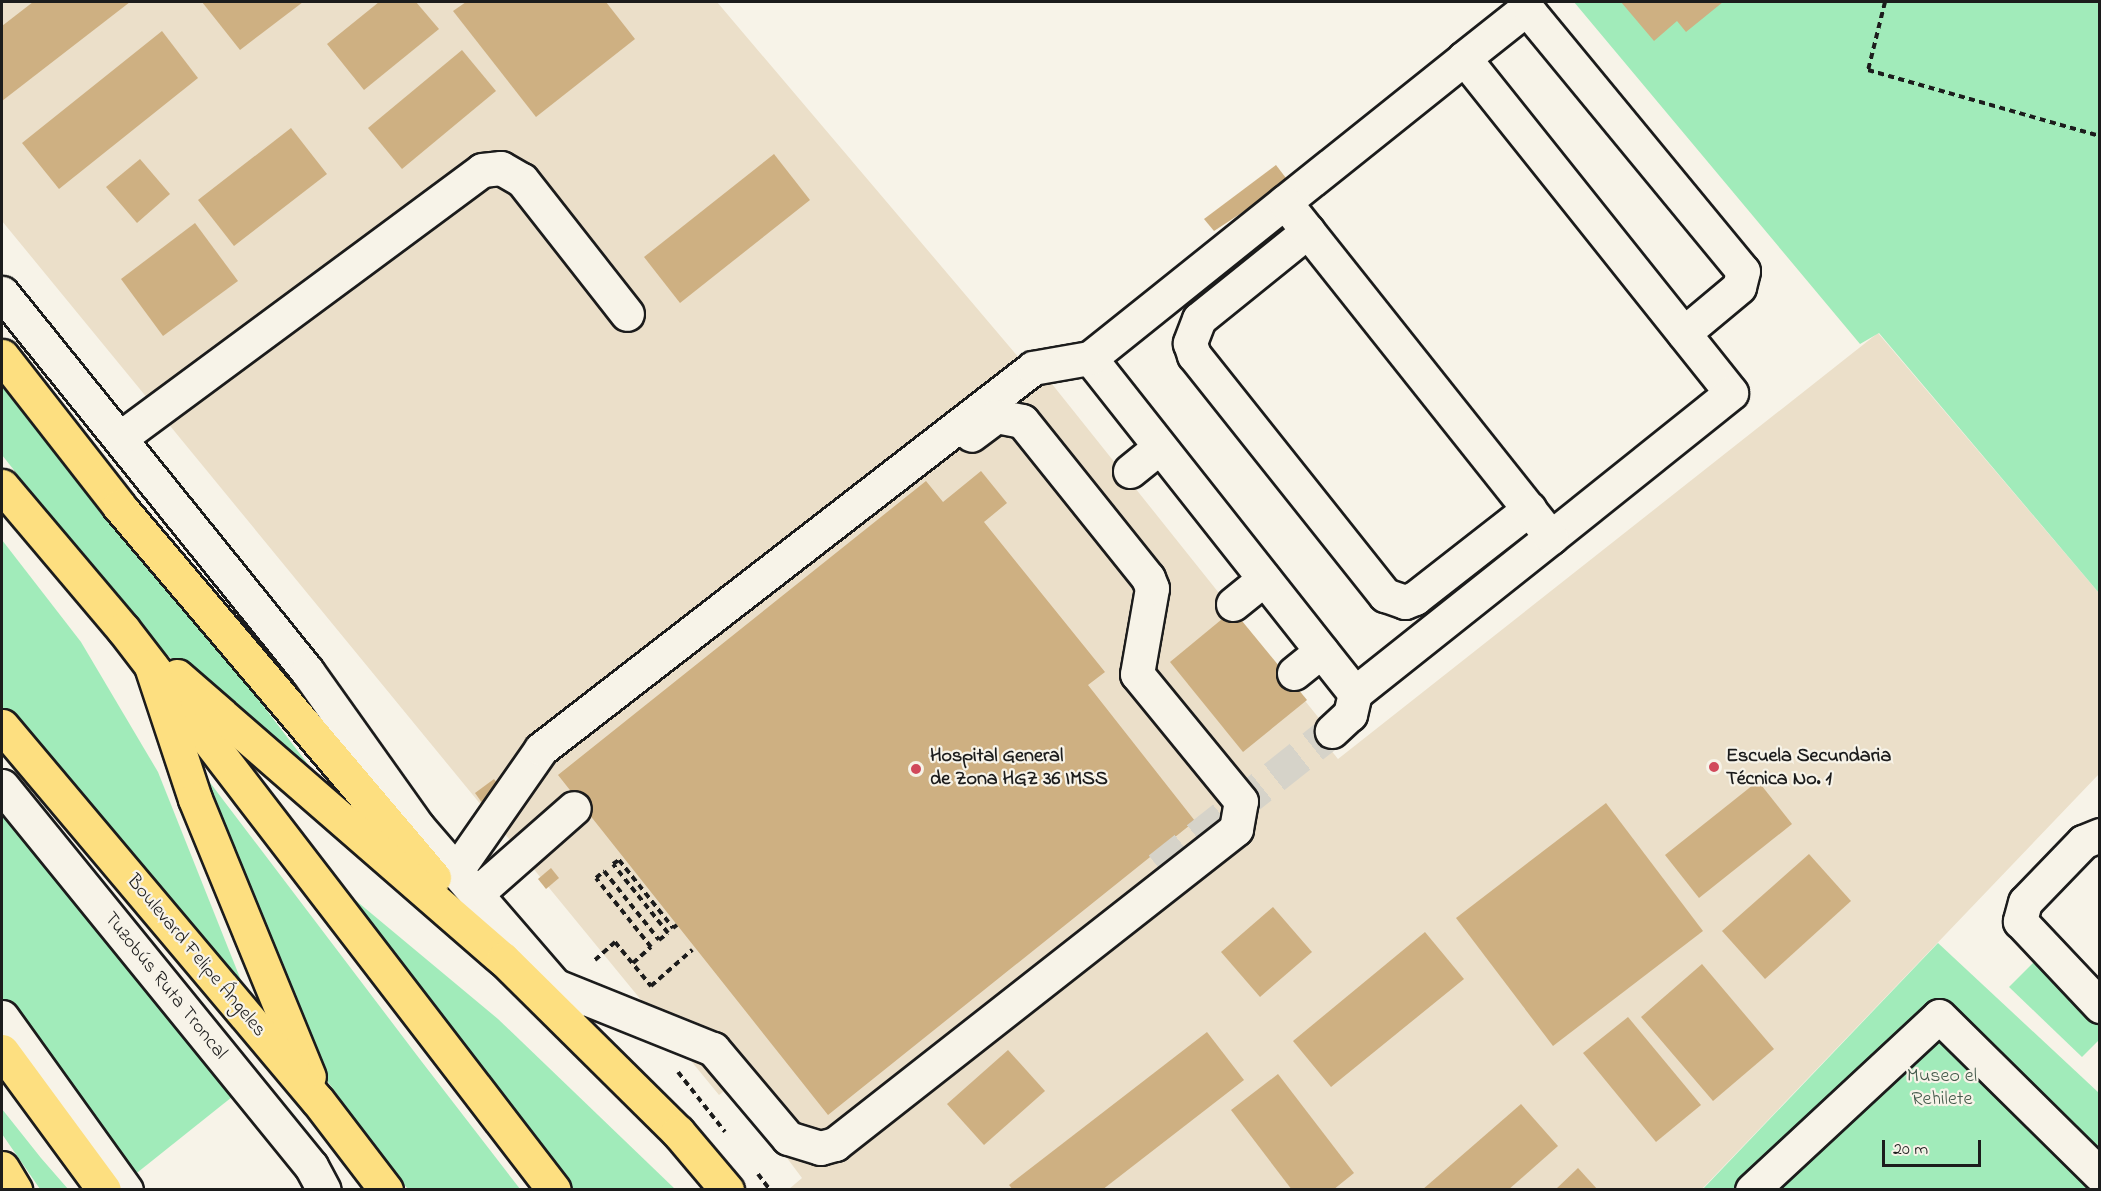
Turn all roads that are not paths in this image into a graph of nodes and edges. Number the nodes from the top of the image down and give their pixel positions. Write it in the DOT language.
graph roads {
  1 [pos="1464,58"];
  2 [pos="1285,202"];
  3 [pos="1308,231"];
  4 [pos="2,293"];
  5 [pos="627,314"];
  6 [pos="1684,333"];
  7 [pos="2,356"];
  8 [pos="1090,358"];
  9 [pos="120,438"];
  10 [pos="1160,447"];
  11 [pos="1130,471"];
  12 [pos="2,486"];
  13 [pos="1529,508"];
  14 [pos="1551,537"];
  15 [pos="1264,579"];
  16 [pos="1233,604"];
  17 [pos="123,628"];
  18 [pos="1321,651"];
  19 [pos="151,666"];
  20 [pos="1294,673"];
  21 [pos="1355,693"];
  22 [pos="2,726"];
  23 [pos="1332,731"];
  24 [pos="2,786"];
  25 [pos="574,808"];
  26 [pos="500,812"];
  27 [pos="2100,835"];
  28 [pos="1159,867"];
  29 [pos="466,882"];
  30 [pos="503,959"];
  31 [pos="556,986"];
  32 [pos="2100,1006"];
  33 [pos="2,1017"];
  34 [pos="2,1051"];
  35 [pos="318,1101"];
  36 [pos="857,1126"];
  37 [pos="678,1132"];
  38 [pos="2,1168"];
  39 [pos="2100,1175"];
  40 [pos="321,1182"];
  41 [pos="15,1190"];
  42 [pos="104,1190"];
  43 [pos="126,1190"];
  44 [pos="386,1190"];
  45 [pos="554,1190"];
  46 [pos="728,1190"];
  47 [pos="1752,1190"];
  1 -- 2 [label="street"];
  1 -- 6 [label="street"];
  1 -- 6 [label="street"];
  2 -- 3 [label="street"];
  2 -- 8 [label="street"];
  3 -- 13 [label="street"];
  3 -- 13 [label="street"];
  4 -- 9 [label="street"];
  5 -- 9 [label="street"];
  6 -- 14 [label="street"];
  7 -- 30 [label="main road"];
  8 -- 10 [label="street"];
  8 -- 26 [label="street"];
  9 -- 29 [label="street"];
  10 -- 11 [label="street"];
  10 -- 15 [label="street"];
  12 -- 17 [label="main road"];
  13 -- 14 [label="street"];
  14 -- 21 [label="street"];
  15 -- 16 [label="street"];
  15 -- 18 [label="street"];
  17 -- 19 [label="main road"];
  17 -- 30 [label="main road"];
  18 -- 20 [label="street"];
  18 -- 21 [label="street"];
  19 -- 35 [label="main road"];
  19 -- 45 [label="main road"];
  21 -- 23 [label="street"];
  22 -- 35 [label="main road, Boulevard Felipe Ángeles"];
  24 -- 40 [label="street, Tuzobús Ruta Troncal"];
  25 -- 29 [label="street"];
  26 -- 29 [label="street"];
  26 -- 36 [label="street"];
  27 -- 32 [label="street"];
  28 -- 36 [label="street"];
  29 -- 31 [label="street"];
  30 -- 37 [label="main road"];
  31 -- 36 [label="street"];
  31 -- 37 [label="street"];
  33 -- 43 [label="street"];
  34 -- 42 [label="main road"];
  35 -- 44 [label="main road, Boulevard Felipe Ángeles"];
  37 -- 46 [label="main road"];
  38 -- 41 [label="main road"];
  39 -- 47 [label="street"];
}
